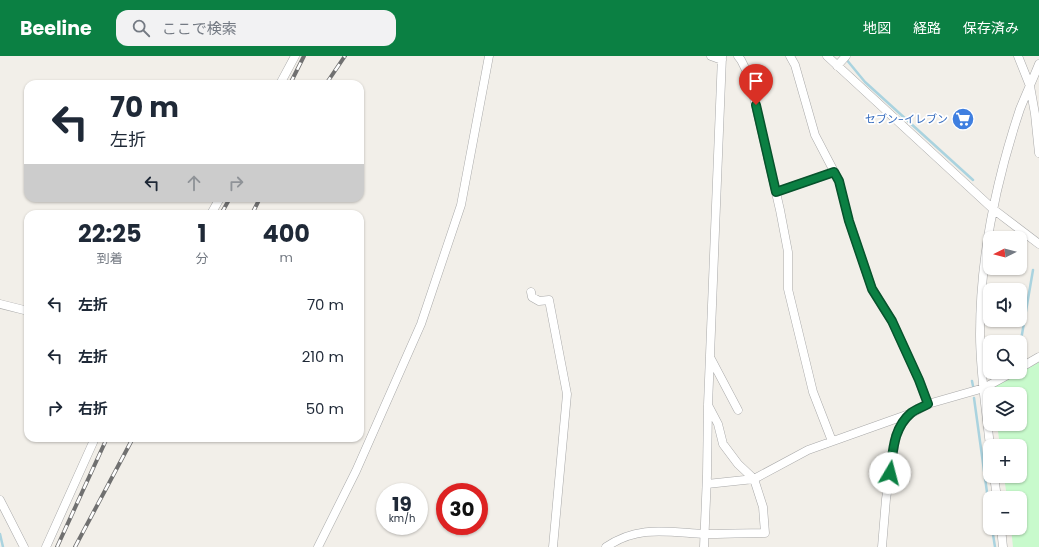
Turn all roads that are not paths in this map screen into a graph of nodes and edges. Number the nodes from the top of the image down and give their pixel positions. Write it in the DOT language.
graph roads {
  1 [pos="295,56"];
  2 [pos="488,56"];
  3 [pos="711,56"];
  4 [pos="738,56"];
  5 [pos="790,56"];
  6 [pos="827,56"];
  7 [pos="1018,56"];
  8 [pos="722,58"];
  9 [pos="841,61"];
  10 [pos="1039,64"];
  11 [pos="282,80"];
  12 [pos="1030,86"];
  13 [pos="1039,153"];
  14 [pos="834,172"];
  15 [pos="776,192"];
  16 [pos="993,209"];
  17 [pos="1039,244"];
  18 [pos="531,292"];
  19 [pos="0,304"];
  20 [pos="24,310"];
  21 [pos="710,357"];
  22 [pos="1039,357"];
  23 [pos="1027,364"];
  24 [pos="1000,379"];
  25 [pos="984,387"];
  26 [pos="986,387"];
  27 [pos="983,388"];
  28 [pos="928,404"];
  29 [pos="708,405"];
  30 [pos="738,410"];
  31 [pos="912,413"];
  32 [pos="832,441"];
  33 [pos="93,442"];
  34 [pos="754,479"];
  35 [pos="707,484"];
  36 [pos="0,500"];
  37 [pos="704,534"];
  38 [pos="1002,535"];
  39 [pos="24,547"];
  40 [pos="46,547"];
  41 [pos="318,547"];
  42 [pos="553,547"];
  43 [pos="606,547"];
  44 [pos="704,547"];
  45 [pos="882,547"];
  46 [pos="1004,547"];
  1 -- 11 [label="street"];
  2 -- 41 [label="street"];
  3 -- 8 [label="street"];
  4 -- 15 [label="street"];
  5 -- 14 [label="street"];
  6 -- 9 [label="street"];
  7 -- 12 [label="street"];
  8 -- 21 [label="street"];
  9 -- 16 [label="street"];
  10 -- 12 [label="street"];
  12 -- 13 [label="street"];
  12 -- 16 [label="street"];
  14 -- 15 [label="street"];
  14 -- 28 [label="street"];
  15 -- 32 [label="street"];
  16 -- 17 [label="street"];
  16 -- 25 [label="street"];
  18 -- 42 [label="street"];
  19 -- 20 [label="street"];
  21 -- 29 [label="street"];
  21 -- 30 [label="street"];
  22 -- 23 [label="street"];
  24 -- 26 [label="street"];
  27 -- 28 [label="street"];
  28 -- 31 [label="street"];
  29 -- 34 [label="street"];
  29 -- 35 [label="street"];
  31 -- 32 [label="street"];
  31 -- 45 [label="street"];
  32 -- 34 [label="street"];
  33 -- 40 [label="street"];
  34 -- 35 [label="street"];
  34 -- 37 [label="street"];
  35 -- 37 [label="street"];
  36 -- 39 [label="street"];
  37 -- 43 [label="street"];
  37 -- 44 [label="street"];
  38 -- 46 [label="street"];
}
